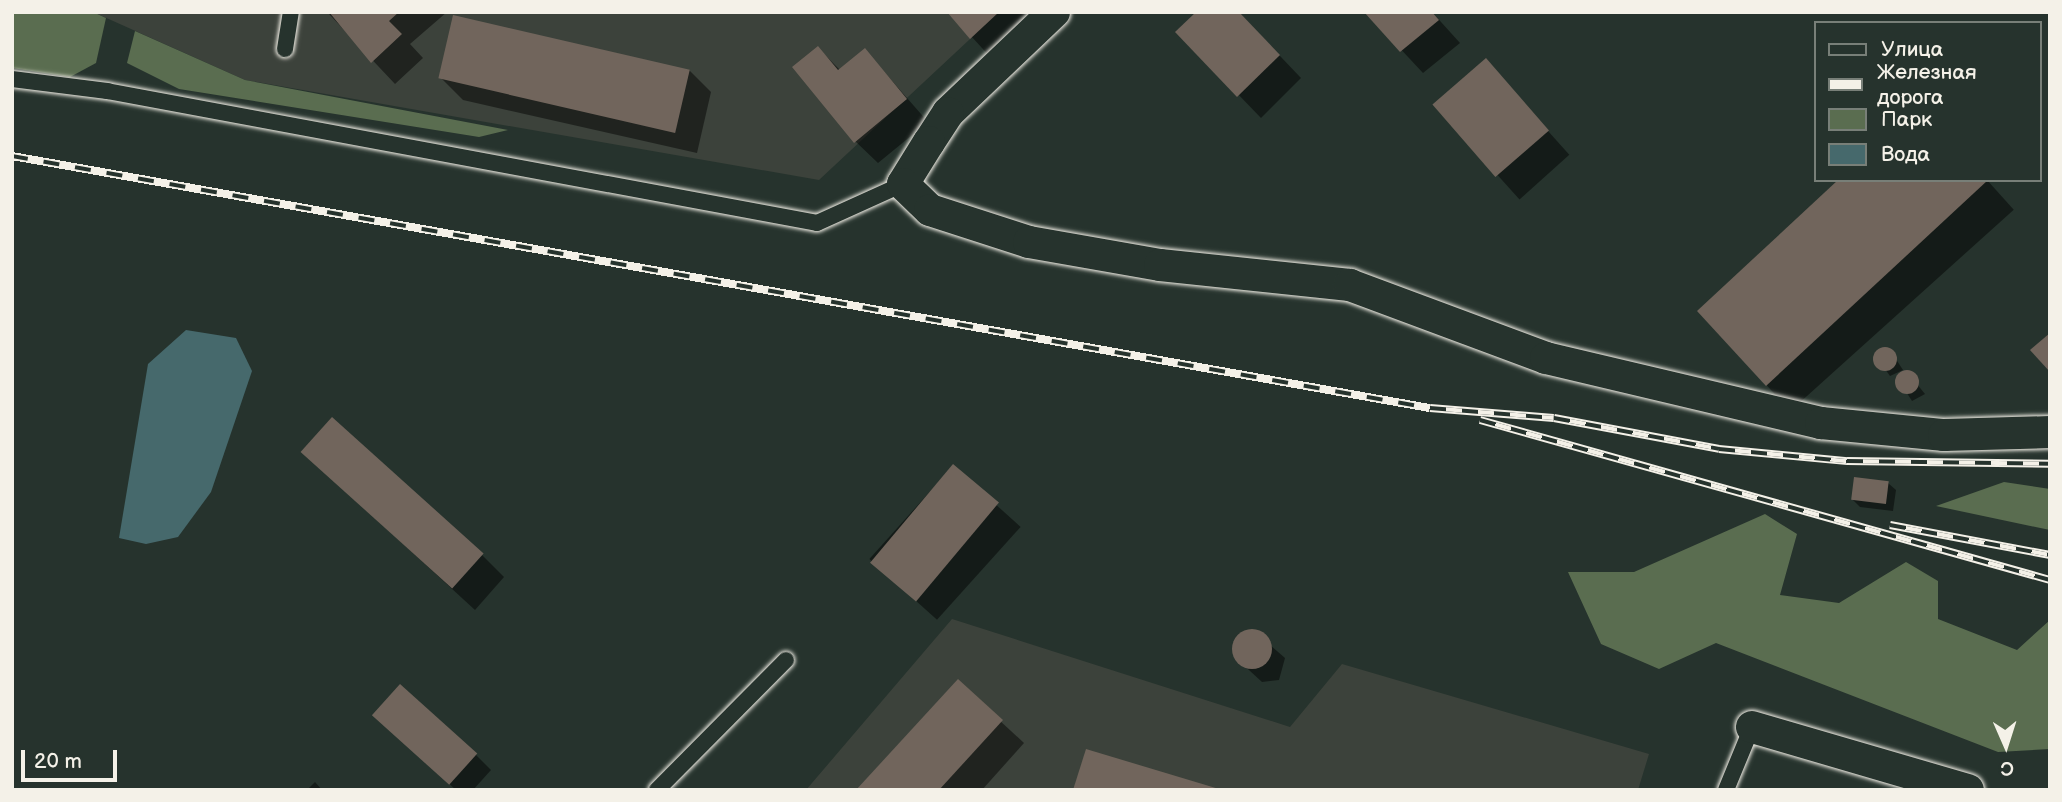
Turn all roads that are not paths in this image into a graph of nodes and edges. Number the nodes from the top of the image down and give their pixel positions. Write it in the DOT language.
graph roads {
  1 [pos="291,12"];
  2 [pos="1054,12"];
  3 [pos="285,49"];
  4 [pos="12,79"];
  5 [pos="903,184"];
  6 [pos="2050,432"];
  7 [pos="786,660"];
  8 [pos="1752,726"];
  9 [pos="657,790"];
  10 [pos="1726,790"];
  11 [pos="1968,790"];
  1 -- 3 [label="lane"];
  2 -- 5 [label="street"];
  4 -- 5 [label="lane"];
  5 -- 6 [label="street"];
  7 -- 9 [label="lane"];
  8 -- 10 [label="lane"];
  8 -- 11 [label="street"];
}
